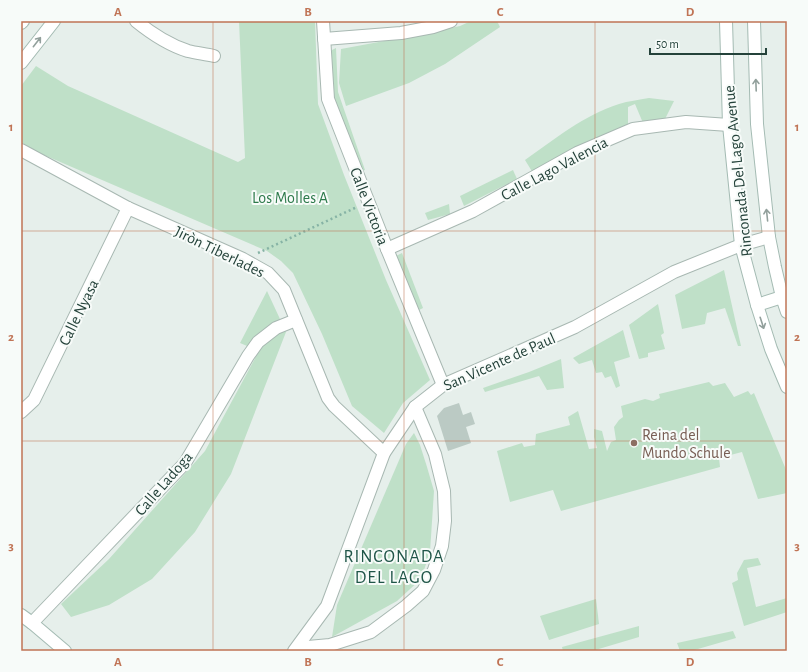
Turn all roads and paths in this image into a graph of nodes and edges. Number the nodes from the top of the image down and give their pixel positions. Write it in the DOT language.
graph roads {
  1 [pos="54,21"];
  2 [pos="136,21"];
  3 [pos="323,21"];
  4 [pos="451,21"];
  5 [pos="726,21"];
  6 [pos="754,21"];
  7 [pos="324,39"];
  8 [pos="214,56"];
  9 [pos="21,63"];
  10 [pos="729,125"];
  11 [pos="21,150"];
  12 [pos="368,202"];
  13 [pos="128,208"];
  14 [pos="769,237"];
  15 [pos="741,245"];
  16 [pos="387,249"];
  17 [pos="243,260"];
  18 [pos="782,297"];
  19 [pos="756,305"];
  20 [pos="787,312"];
  21 [pos="296,320"];
  22 [pos="443,385"];
  23 [pos="787,386"];
  24 [pos="415,407"];
  25 [pos="21,412"];
  26 [pos="384,453"];
  27 [pos="21,615"];
  28 [pos="32,623"];
  29 [pos="295,649"];
  30 [pos="65,651"];
  9 -- 1 [label="street, one-way"];
  2 -- 8 [label="street"];
  3 -- 7 [label="street, Calle Victoria"];
  4 -- 7 [label="street"];
  5 -- 10 [label="street, Rinconada Del Lago Avenue"];
  14 -- 6 [label="street, Rinconada Del Lago Avenue, one-way"];
  7 -- 12 [label="street, Calle Victoria"];
  10 -- 15 [label="street, Rinconada Del Lago Avenue"];
  10 -- 16 [label="street, Calle Lago Valencia"];
  11 -- 13 [label="street, Jiròn Tiberlades"];
  12 -- 16 [label="street, Calle Victoria"];
  12 -- 17 [label="path"];
  13 -- 17 [label="street, Jiròn Tiberlades"];
  13 -- 25 [label="street, Calle Nyasa"];
  14 -- 15 [label="street, San Vicente de Paul"];
  14 -- 18 [label="street, Rinconada Del Lago Avenue"];
  15 -- 19 [label="street, Rinconada Del Lago Avenue"];
  15 -- 22 [label="street, San Vicente de Paul"];
  16 -- 22 [label="street, Calle Victoria"];
  17 -- 21 [label="street, Jiròn Tiberlades"];
  18 -- 19 [label="street"];
  18 -- 20 [label="street, Rinconada Del Lago Avenue"];
  19 -- 23 [label="street, Rinconada Del Lago Avenue, one-way"];
  21 -- 26 [label="street, Jiròn Tiberlades"];
  21 -- 28 [label="street, Calle Ladoga"];
  22 -- 24 [label="street, San Vicente de Paul"];
  24 -- 26 [label="street, San Vicente de Paul"];
  24 -- 29 [label="street"];
  26 -- 29 [label="street, San Vicente de Paul"];
  27 -- 28 [label="street"];
  28 -- 30 [label="street"];
}
